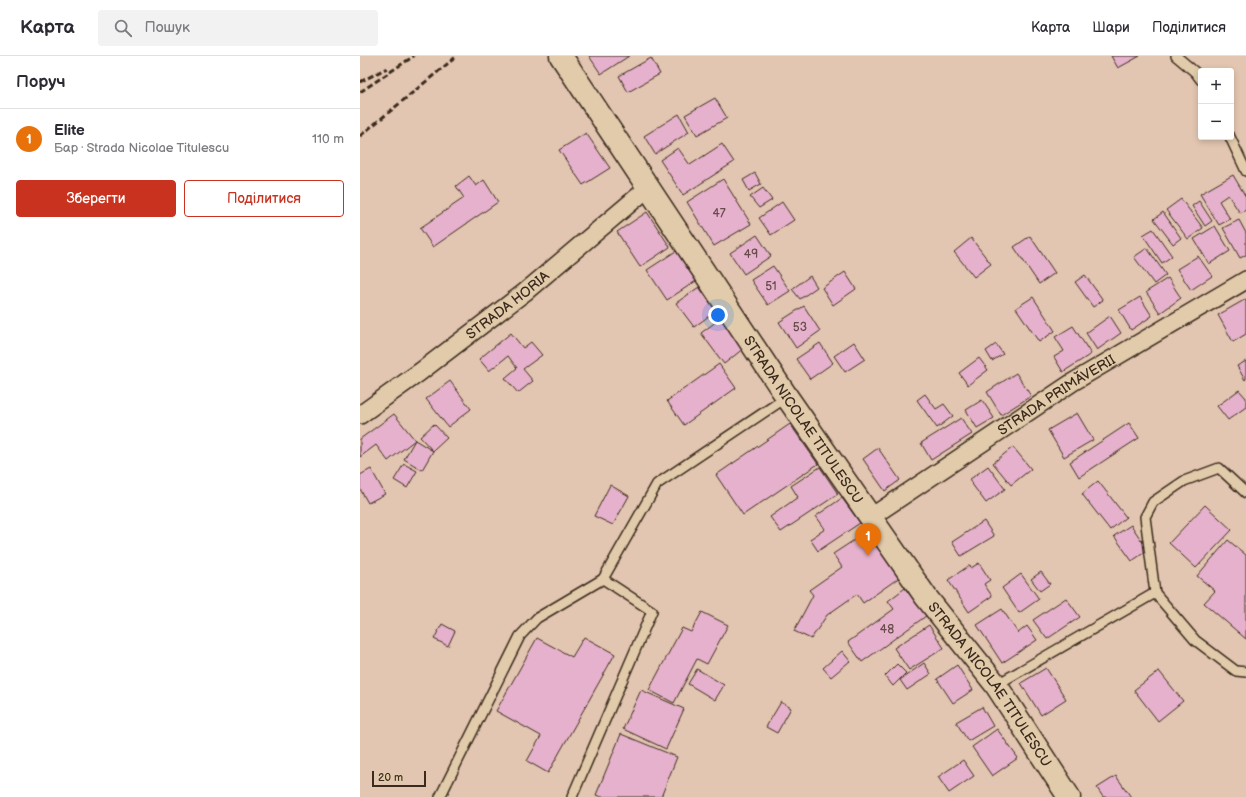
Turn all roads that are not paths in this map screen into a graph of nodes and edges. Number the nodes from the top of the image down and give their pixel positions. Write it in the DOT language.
graph roads {
  1 [pos="561,56"];
  2 [pos="1176,56"];
  3 [pos="1198,76"];
  4 [pos="1231,140"];
  5 [pos="1246,171"];
  6 [pos="648,188"];
  7 [pos="1246,280"];
  8 [pos="787,397"];
  9 [pos="360,415"];
  10 [pos="1246,493"];
  11 [pos="870,517"];
  12 [pos="603,579"];
  13 [pos="1155,593"];
  14 [pos="1246,672"];
  15 [pos="996,685"];
  16 [pos="440,797"];
  17 [pos="572,797"];
  18 [pos="1069,797"];
  1 -- 6 [label="street, STRADA NICOLAE TITULESCU"];
  2 -- 3 [label="lane"];
  4 -- 5 [label="lane"];
  6 -- 8 [label="street, STRADA NICOLAE TITULESCU"];
  6 -- 9 [label="street, STRADA HORIA"];
  7 -- 11 [label="street, STRADA PRIMĂVERII"];
  8 -- 11 [label="street, STRADA NICOLAE TITULESCU"];
  8 -- 12 [label="lane"];
  10 -- 13 [label="lane"];
  11 -- 15 [label="street, STRADA NICOLAE TITULESCU"];
  12 -- 16 [label="lane"];
  12 -- 17 [label="lane"];
  13 -- 14 [label="lane"];
  13 -- 15 [label="lane"];
  15 -- 18 [label="street, STRADA NICOLAE TITULESCU"];
}
